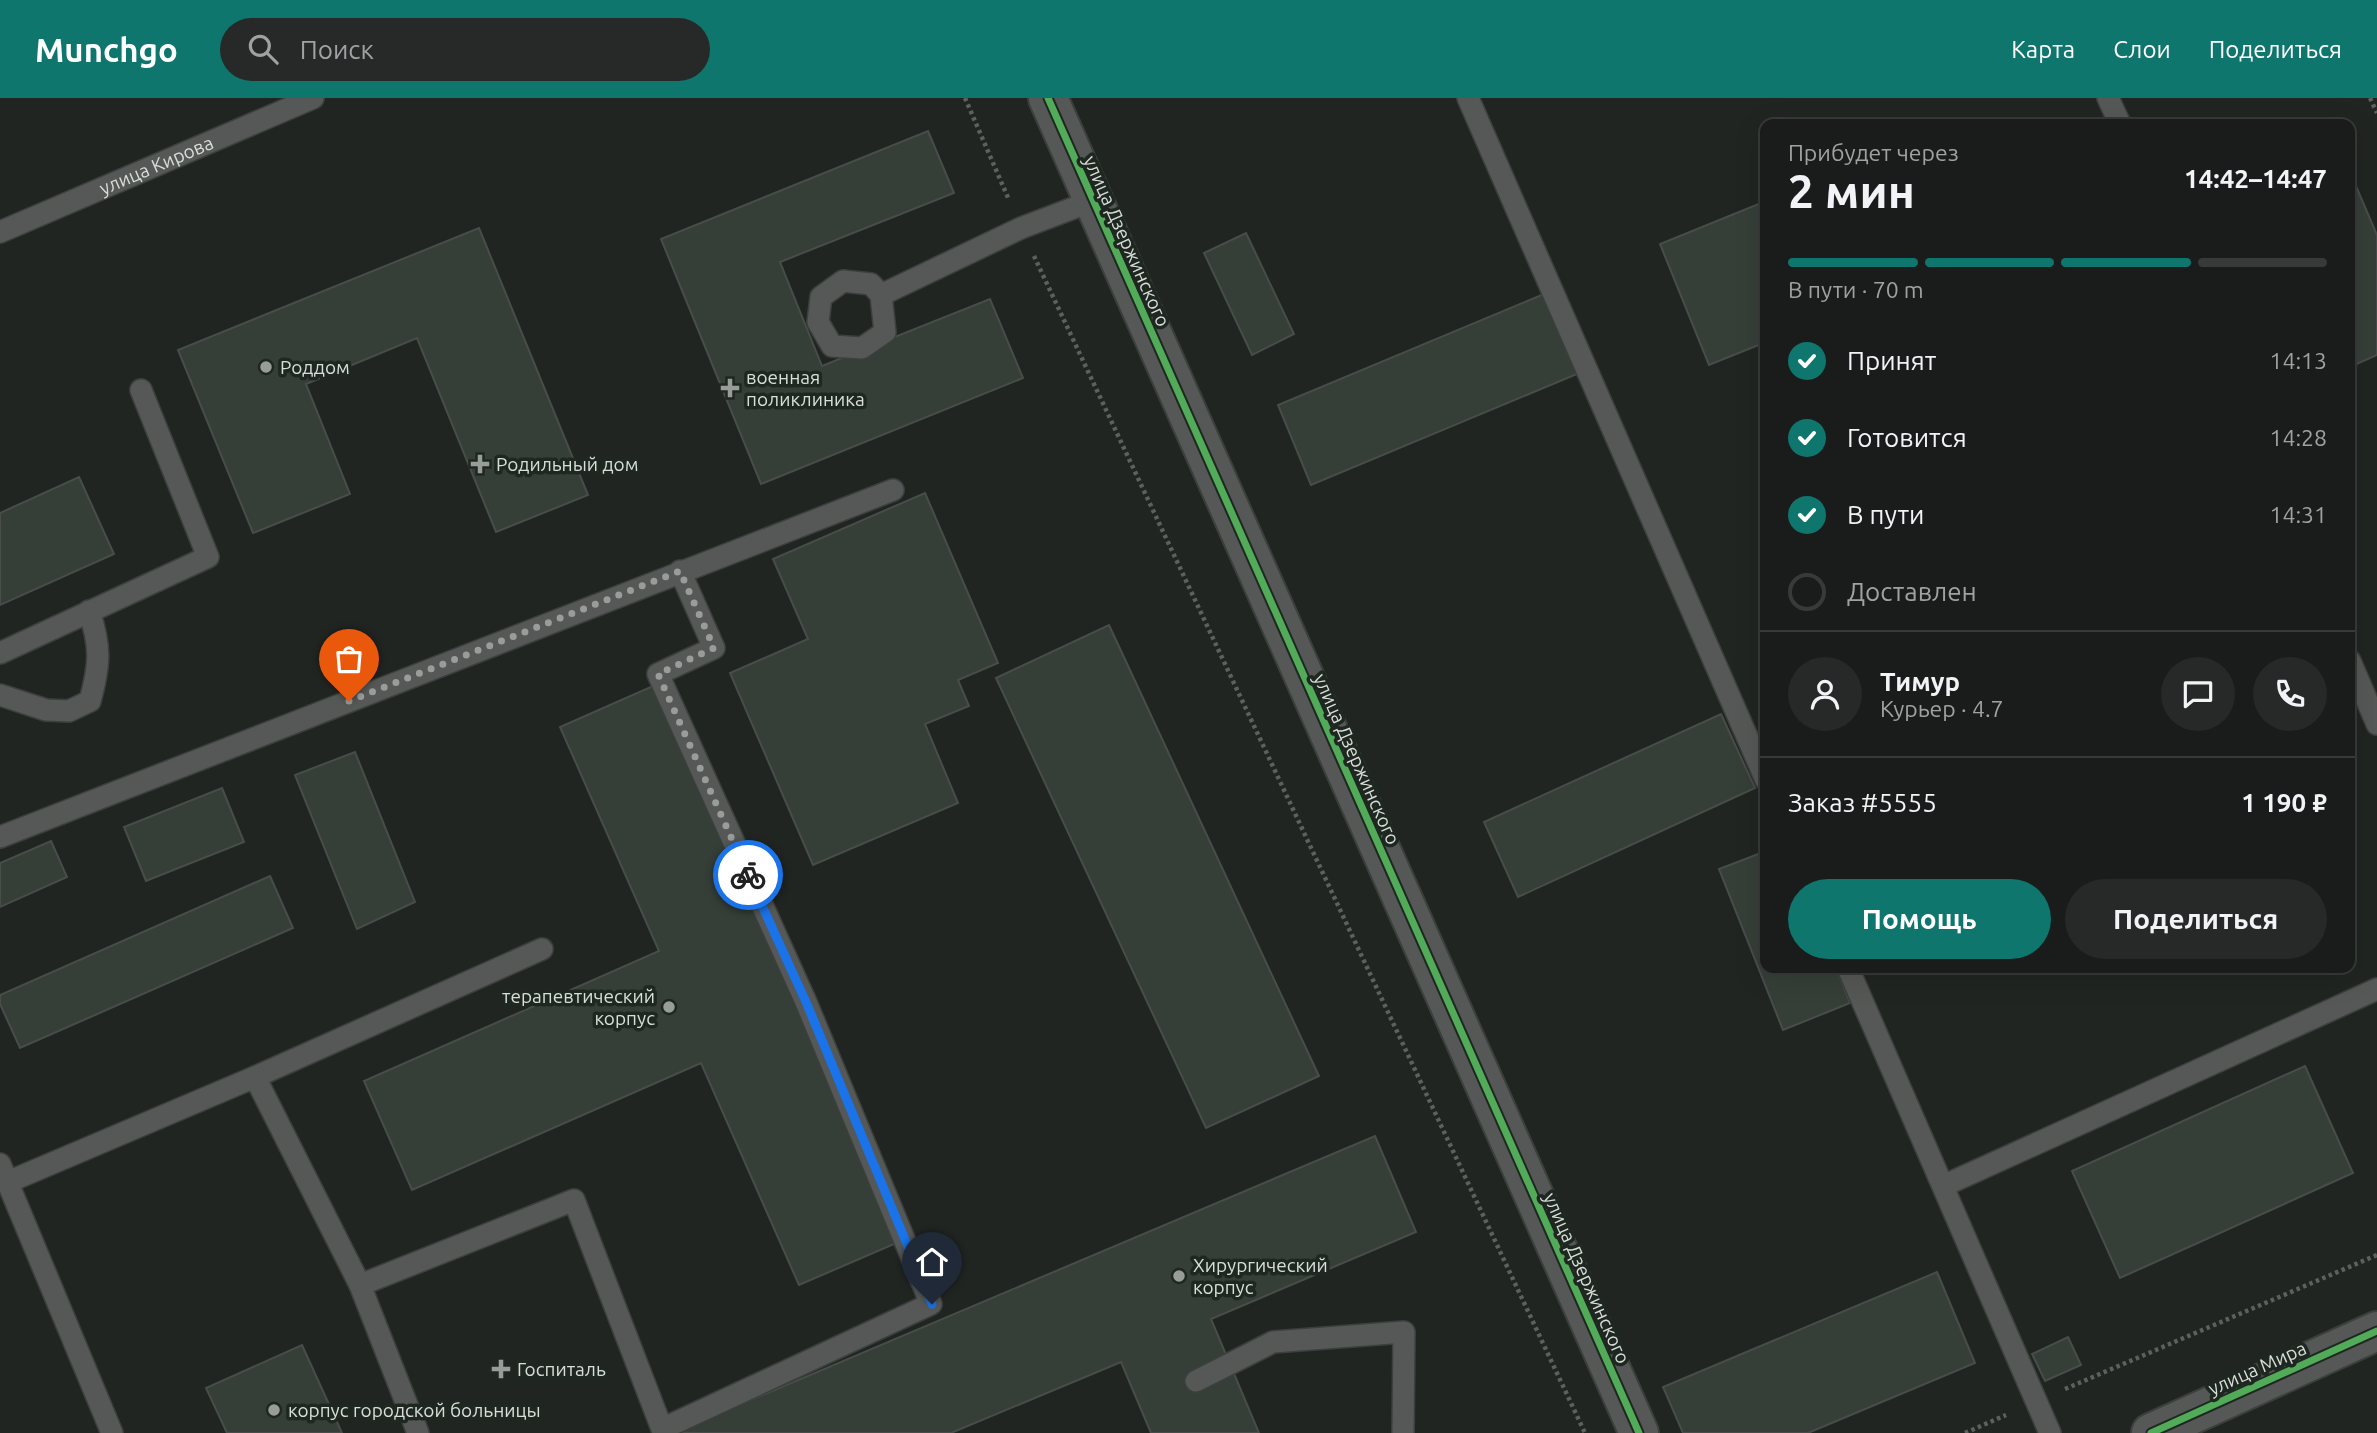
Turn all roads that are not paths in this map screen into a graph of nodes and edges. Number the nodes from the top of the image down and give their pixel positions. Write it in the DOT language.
graph roads {
  1 [pos="313,98"];
  2 [pos="1048,98"];
  3 [pos="1468,98"];
  4 [pos="2108,98"];
  5 [pos="2118,119"];
  6 [pos="1092,201"];
  7 [pos="0,232"];
  8 [pos="881,295"];
  9 [pos="141,390"];
  10 [pos="892,490"];
  11 [pos="680,571"];
  12 [pos="89,611"];
  13 [pos="0,653"];
  14 [pos="2355,673"];
  15 [pos="0,695"];
  16 [pos="2377,724"];
  17 [pos="1760,766"];
  18 [pos="0,837"];
  19 [pos="542,949"];
  20 [pos="1850,973"];
  21 [pos="2377,989"];
  22 [pos="255,1077"];
  23 [pos="4,1173"];
  24 [pos="1943,1186"];
  25 [pos="360,1285"];
  26 [pos="2377,1331"];
  27 [pos="1196,1381"];
  28 [pos="112,1433"];
  29 [pos="418,1433"];
  30 [pos="1403,1433"];
  31 [pos="1639,1433"];
  32 [pos="2050,1433"];
  33 [pos="2151,1433"];
  1 -- 7 [label="lane, улица Кирова"];
  2 -- 6 [label="street, улица Дзержинского"];
  3 -- 17 [label="lane"];
  4 -- 5 [label="lane"];
  6 -- 8 [label="lane"];
  6 -- 31 [label="street, улица Дзержинского"];
  9 -- 12 [label="lane"];
  10 -- 11 [label="lane"];
  11 -- 18 [label="lane"];
  11 -- 25 [label="lane"];
  12 -- 13 [label="lane"];
  12 -- 15 [label="lane"];
  14 -- 16 [label="lane"];
  19 -- 22 [label="lane"];
  20 -- 24 [label="lane"];
  21 -- 24 [label="lane"];
  22 -- 23 [label="lane"];
  22 -- 25 [label="lane"];
  23 -- 28 [label="lane"];
  24 -- 32 [label="lane"];
  25 -- 29 [label="lane"];
  26 -- 33 [label="street, улица Мира"];
  27 -- 30 [label="lane"];
}
